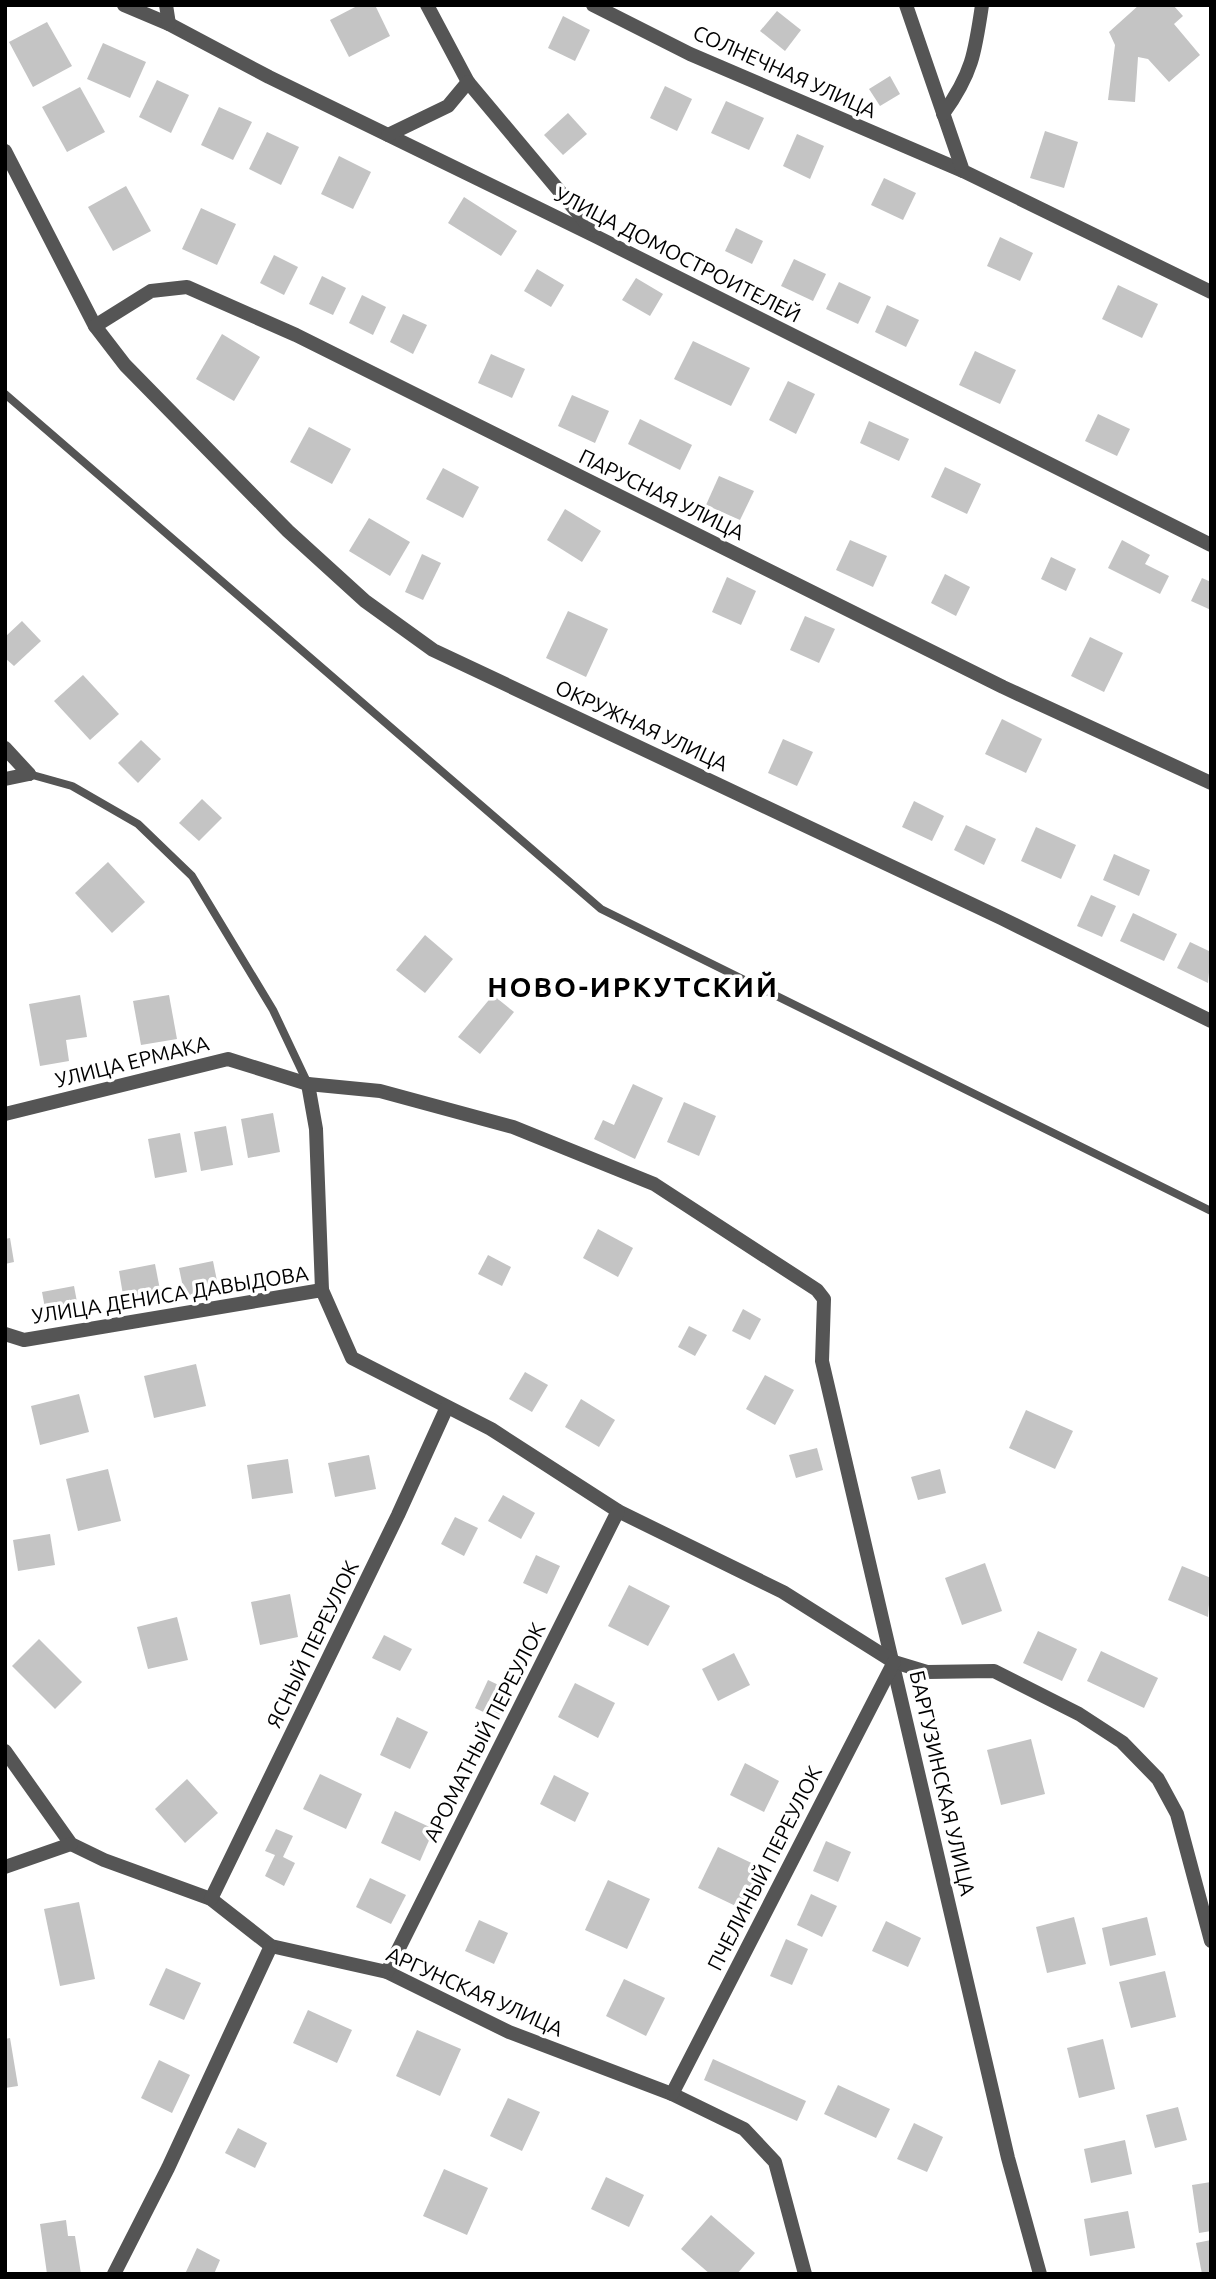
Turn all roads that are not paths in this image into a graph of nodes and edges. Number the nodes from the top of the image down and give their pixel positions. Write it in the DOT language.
graph roads {
  1 [pos="124,5"];
  2 [pos="166,5"];
  3 [pos="427,5"];
  4 [pos="593,5"];
  5 [pos="906,5"];
  6 [pos="982,5"];
  7 [pos="169,24"];
  8 [pos="468,82"];
  9 [pos="943,114"];
  10 [pos="388,135"];
  11 [pos="5,151"];
  12 [pos="962,171"];
  13 [pos="597,237"];
  14 [pos="1211,292"];
  15 [pos="95,326"];
  16 [pos="5,394"];
  17 [pos="1211,545"];
  18 [pos="5,748"];
  19 [pos="29,774"];
  20 [pos="5,779"];
  21 [pos="1211,782"];
  22 [pos="1211,1021"];
  23 [pos="308,1084"];
  24 [pos="5,1114"];
  25 [pos="1211,1211"];
  26 [pos="322,1290"];
  27 [pos="824,1298"];
  28 [pos="5,1334"];
  29 [pos="447,1407"];
  30 [pos="618,1511"];
  31 [pos="894,1662"];
  32 [pos="5,1751"];
  33 [pos="71,1844"];
  34 [pos="5,1867"];
  35 [pos="211,1899"];
  36 [pos="1211,1941"];
  37 [pos="271,1946"];
  38 [pos="387,1972"];
  39 [pos="672,2094"];
  40 [pos="114,2274"];
  41 [pos="806,2274"];
  42 [pos="1040,2274"];
  1 -- 7 [label="street, УЛИЦА ДОМОСТРОИТЕЛЕЙ"];
  2 -- 7 [label="street"];
  3 -- 8 [label="street"];
  4 -- 12 [label="street, СОЛНЕЧНАЯ УЛИЦА"];
  5 -- 9 [label="street"];
  6 -- 9 [label="street"];
  7 -- 10 [label="street, УЛИЦА ДОМОСТРОИТЕЛЕЙ"];
  8 -- 10 [label="street"];
  8 -- 13 [label="street"];
  9 -- 12 [label="street"];
  10 -- 13 [label="street, УЛИЦА ДОМОСТРОИТЕЛЕЙ"];
  11 -- 15 [label="street, ОКРУЖНАЯ УЛИЦА"];
  12 -- 14 [label="street, СОЛНЕЧНАЯ УЛИЦА"];
  13 -- 17 [label="street, УЛИЦА ДОМОСТРОИТЕЛЕЙ"];
  15 -- 21 [label="street, ПАРУСНАЯ УЛИЦА"];
  15 -- 22 [label="street, ОКРУЖНАЯ УЛИЦА"];
  16 -- 25 [label="lane"];
  18 -- 19 [label="street"];
  19 -- 20 [label="street"];
  19 -- 23 [label="lane"];
  23 -- 24 [label="street, УЛИЦА ЕРМАКА"];
  23 -- 26 [label="street"];
  23 -- 27 [label="street, УЛИЦА ЕРМАКА"];
  26 -- 28 [label="street, УЛИЦА ДЕНИСА ДАВЫДОВА"];
  26 -- 29 [label="street, УЛИЦА ДЕНИСА ДАВЫДОВА"];
  27 -- 31 [label="street, БАРГУЗИНСКАЯ УЛИЦА"];
  29 -- 30 [label="street, УЛИЦА ДЕНИСА ДАВЫДОВА"];
  29 -- 35 [label="street, ЯСНЫЙ ПЕРЕУЛОК"];
  30 -- 31 [label="street, УЛИЦА ДЕНИСА ДАВЫДОВА"];
  30 -- 38 [label="street, АРОМАТНЫЙ ПЕРЕУЛОК"];
  31 -- 36 [label="street, УЛИЦА ДЕНИСА ДАВЫДОВА"];
  31 -- 39 [label="street, ПЧЕЛИНЫЙ ПЕРЕУЛОК"];
  31 -- 42 [label="street, БАРГУЗИНСКАЯ УЛИЦА"];
  32 -- 33 [label="street, АРГУНСКАЯ УЛИЦА"];
  33 -- 34 [label="street"];
  33 -- 35 [label="street, АРГУНСКАЯ УЛИЦА"];
  35 -- 37 [label="street, АРГУНСКАЯ УЛИЦА"];
  37 -- 38 [label="street, АРГУНСКАЯ УЛИЦА"];
  37 -- 40 [label="street"];
  38 -- 39 [label="street, АРГУНСКАЯ УЛИЦА"];
  39 -- 41 [label="street, АРГУНСКАЯ УЛИЦА"];
}
